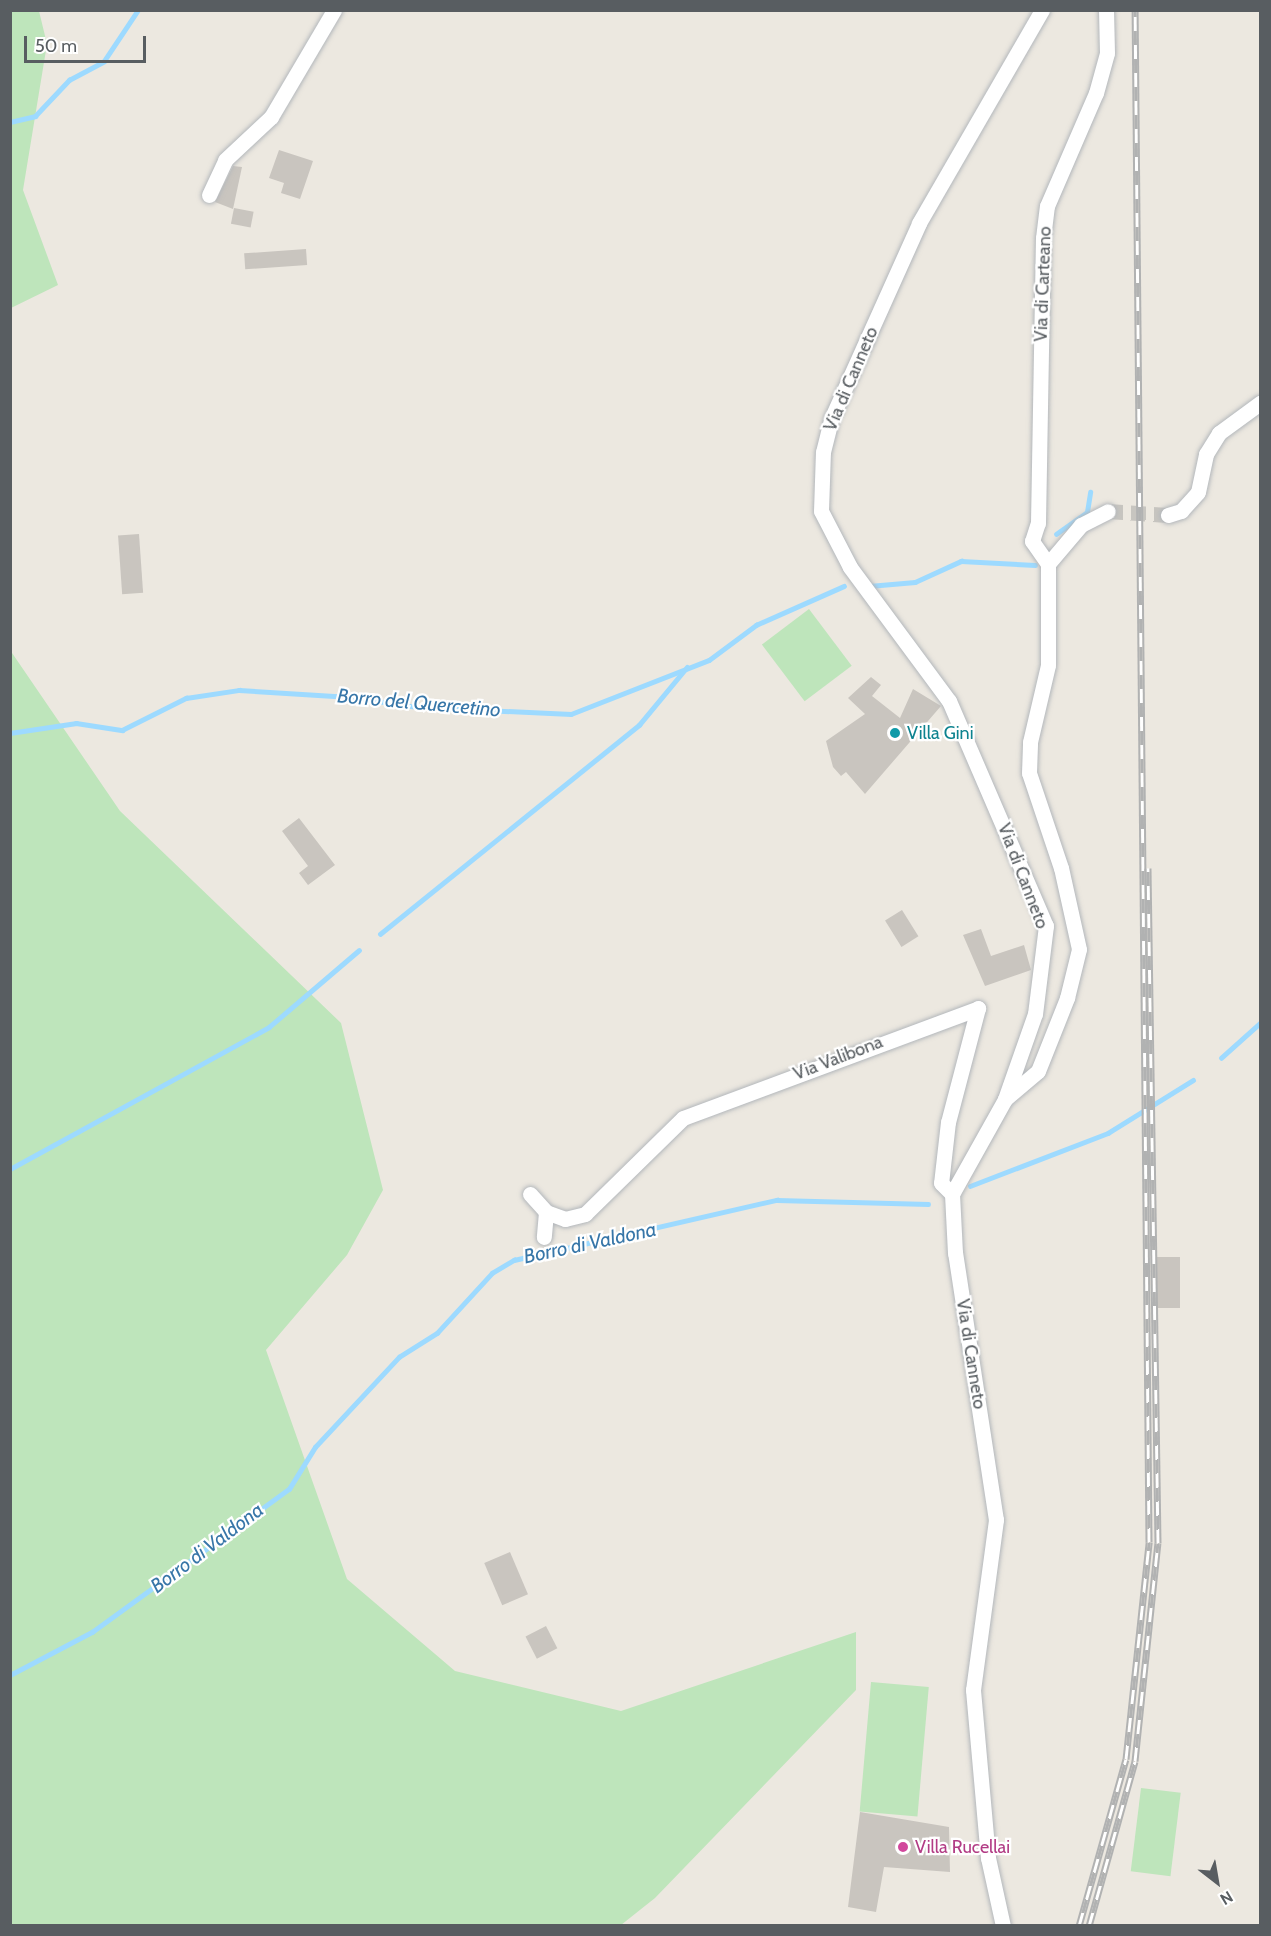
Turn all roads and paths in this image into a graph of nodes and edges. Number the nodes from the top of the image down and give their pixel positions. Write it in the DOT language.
graph roads {
  1 [pos="334,10"];
  2 [pos="1042,10"];
  3 [pos="1106,10"];
  4 [pos="209,195"];
  5 [pos="1260,404"];
  6 [pos="1108,511"];
  7 [pos="1168,515"];
  8 [pos="1048,564"];
  9 [pos="1005,1099"];
  10 [pos="530,1194"];
  11 [pos="952,1194"];
  12 [pos="546,1212"];
  13 [pos="544,1237"];
  14 [pos="1003,1926"];
  1 -- 4 [label="street"];
  2 -- 9 [label="street, Via di Canneto"];
  3 -- 8 [label="street, Via di Carteano"];
  5 -- 7 [label="street"];
  6 -- 8 [label="street"];
  8 -- 9 [label="street"];
  9 -- 11 [label="street, Via di Canneto"];
  10 -- 12 [label="street"];
  11 -- 12 [label="street, Via Valibona"];
  11 -- 14 [label="street, Via di Canneto"];
  12 -- 13 [label="street"];
}
